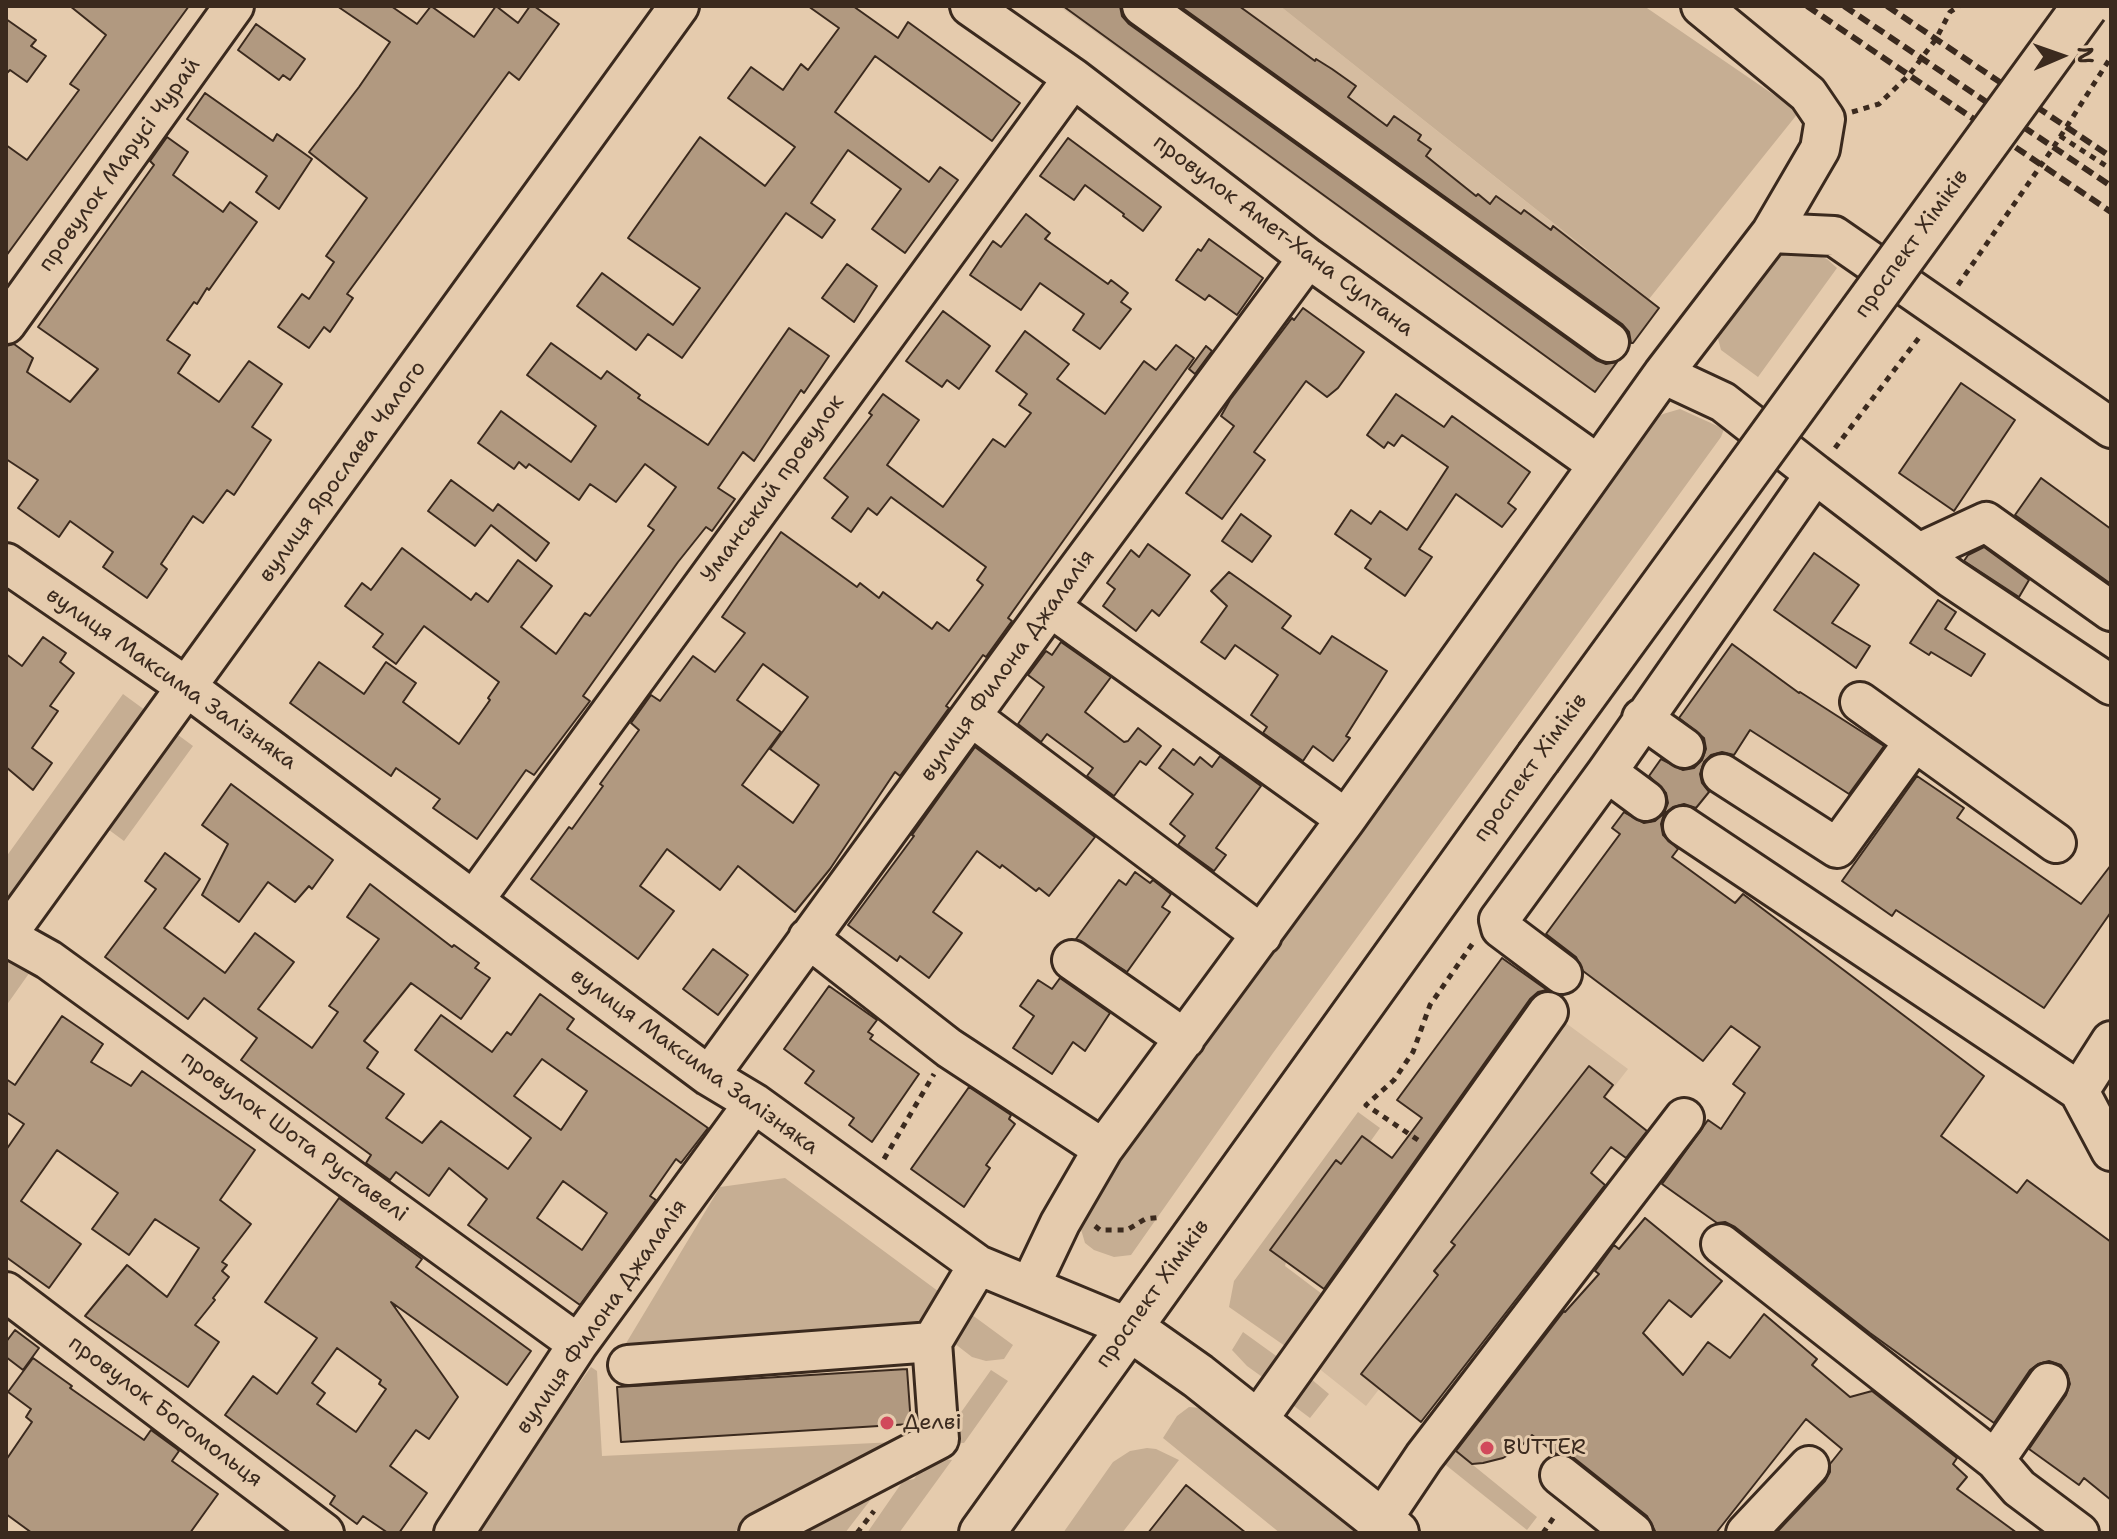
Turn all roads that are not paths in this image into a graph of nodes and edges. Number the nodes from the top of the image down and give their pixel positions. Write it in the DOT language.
graph roads {
  1 [pos="234,6"];
  2 [pos="679,6"];
  3 [pos="970,6"];
  4 [pos="1142,6"];
  5 [pos="1701,6"];
  6 [pos="2084,6"];
  7 [pos="2100,6"];
  8 [pos="1073,78"];
  9 [pos="1771,233"];
  10 [pos="1308,258"];
  11 [pos="6,324"];
  12 [pos="1609,342"];
  13 [pos="1663,374"];
  14 [pos="2111,428"];
  15 [pos="1597,464"];
  16 [pos="1815,474"];
  17 [pos="1921,552"];
  18 [pos="6,563"];
  19 [pos="1050,607"];
  20 [pos="2111,611"];
  21 [pos="2111,685"];
  22 [pos="188,688"];
  23 [pos="1860,702"];
  24 [pos="972,717"];
  25 [pos="1642,718"];
  26 [pos="1914,742"];
  27 [pos="1684,748"];
  28 [pos="1607,772"];
  29 [pos="1722,774"];
  30 [pos="1646,801"];
  31 [pos="1346,819"];
  32 [pos="1683,826"];
  33 [pos="2056,843"];
  34 [pos="474,900"];
  35 [pos="1262,935"];
  36 [pos="6,936"];
  37 [pos="808,938"];
  38 [pos="1072,960"];
  39 [pos="1562,974"];
  40 [pos="1548,1012"];
  41 [pos="1185,1039"];
  42 [pos="2111,1041"];
  43 [pos="709,1076"];
  44 [pos="2079,1091"];
  45 [pos="754,1103"];
  46 [pos="1684,1118"];
  47 [pos="1103,1149"];
  48 [pos="2111,1151"];
  49 [pos="1721,1244"];
  50 [pos="978,1265"];
  51 [pos="1030,1286"];
  52 [pos="6,1292"];
  53 [pos="1130,1328"];
  54 [pos="932,1342"];
  55 [pos="578,1344"];
  56 [pos="628,1365"];
  57 [pos="2048,1383"];
  58 [pos="1256,1422"];
  59 [pos="1995,1460"];
  60 [pos="1809,1466"];
  61 [pos="1560,1475"];
  62 [pos="1389,1527"];
  63 [pos="324,1533"];
  64 [pos="454,1533"];
  65 [pos="759,1533"];
  66 [pos="982,1533"];
  67 [pos="1633,1533"];
  68 [pos="1746,1533"];
  69 [pos="2079,1533"];
  1 -- 11 [label="street, провулок Марусі Чурай"];
  2 -- 22 [label="street, вулиця Ярослава Чалого"];
  3 -- 8 [label="street, провулок Амет-Хана Султана"];
  4 -- 12 [label="street"];
  5 -- 9 [label="street"];
  6 -- 7 [label="street"];
  6 -- 53 [label="main road, проспект Хіміків, bridge"];
  8 -- 10 [label="street, провулок Амет-Хана Султана"];
  8 -- 34 [label="street, Уманський провулок"];
  9 -- 13 [label="street"];
  9 -- 14 [label="street"];
  10 -- 15 [label="street, провулок Амет-Хана Султана"];
  10 -- 19 [label="street, вулиця Филона Джалалія"];
  13 -- 15 [label="street"];
  13 -- 16 [label="street"];
  15 -- 31 [label="street"];
  16 -- 17 [label="street"];
  16 -- 25 [label="street"];
  17 -- 20 [label="street"];
  17 -- 21 [label="street"];
  18 -- 22 [label="street, вулиця Максима Залізняка"];
  19 -- 24 [label="street, вулиця Филона Джалалія"];
  19 -- 31 [label="street"];
  22 -- 34 [label="street, вулиця Максима Залізняка"];
  22 -- 36 [label="street, вулиця Ярослава Чалого"];
  23 -- 26 [label="street"];
  24 -- 35 [label="street"];
  24 -- 37 [label="street, вулиця Филона Джалалія"];
  25 -- 27 [label="street"];
  25 -- 28 [label="street"];
  26 -- 29 [label="street"];
  26 -- 33 [label="street"];
  28 -- 30 [label="street"];
  28 -- 39 [label="street"];
  31 -- 35 [label="street"];
  32 -- 44 [label="street"];
  34 -- 43 [label="street, вулиця Максима Залізняка"];
  35 -- 41 [label="street"];
  36 -- 55 [label="street, провулок Шота Руставелі"];
  37 -- 43 [label="street, вулиця Филона Джалалія"];
  37 -- 47 [label="street"];
  38 -- 41 [label="street"];
  40 -- 58 [label="street"];
  41 -- 47 [label="street"];
  42 -- 44 [label="street"];
  43 -- 45 [label="street, вулиця Максима Залізняка"];
  44 -- 48 [label="street"];
  45 -- 50 [label="street, вулиця Максима Залізняка"];
  45 -- 55 [label="street, вулиця Филона Джалалія"];
  46 -- 62 [label="street"];
  47 -- 51 [label="street"];
  49 -- 59 [label="street"];
  50 -- 51 [label="street, вулиця Максима Залізняка"];
  50 -- 54 [label="street"];
  51 -- 53 [label="street, вулиця Максима Залізняка"];
  52 -- 63 [label="street, провулок Богомольця"];
  53 -- 58 [label="main road, вулиця Максима Залізняка"];
  53 -- 66 [label="main road, проспект Хіміків"];
  54 -- 56 [label="street"];
  54 -- 65 [label="street"];
  55 -- 64 [label="street, вулиця Филона Джалалія"];
  57 -- 59 [label="street"];
  58 -- 62 [label="main road, вулиця Максима Залізняка"];
  59 -- 69 [label="street"];
  60 -- 68 [label="street"];
  61 -- 67 [label="street"];
}
